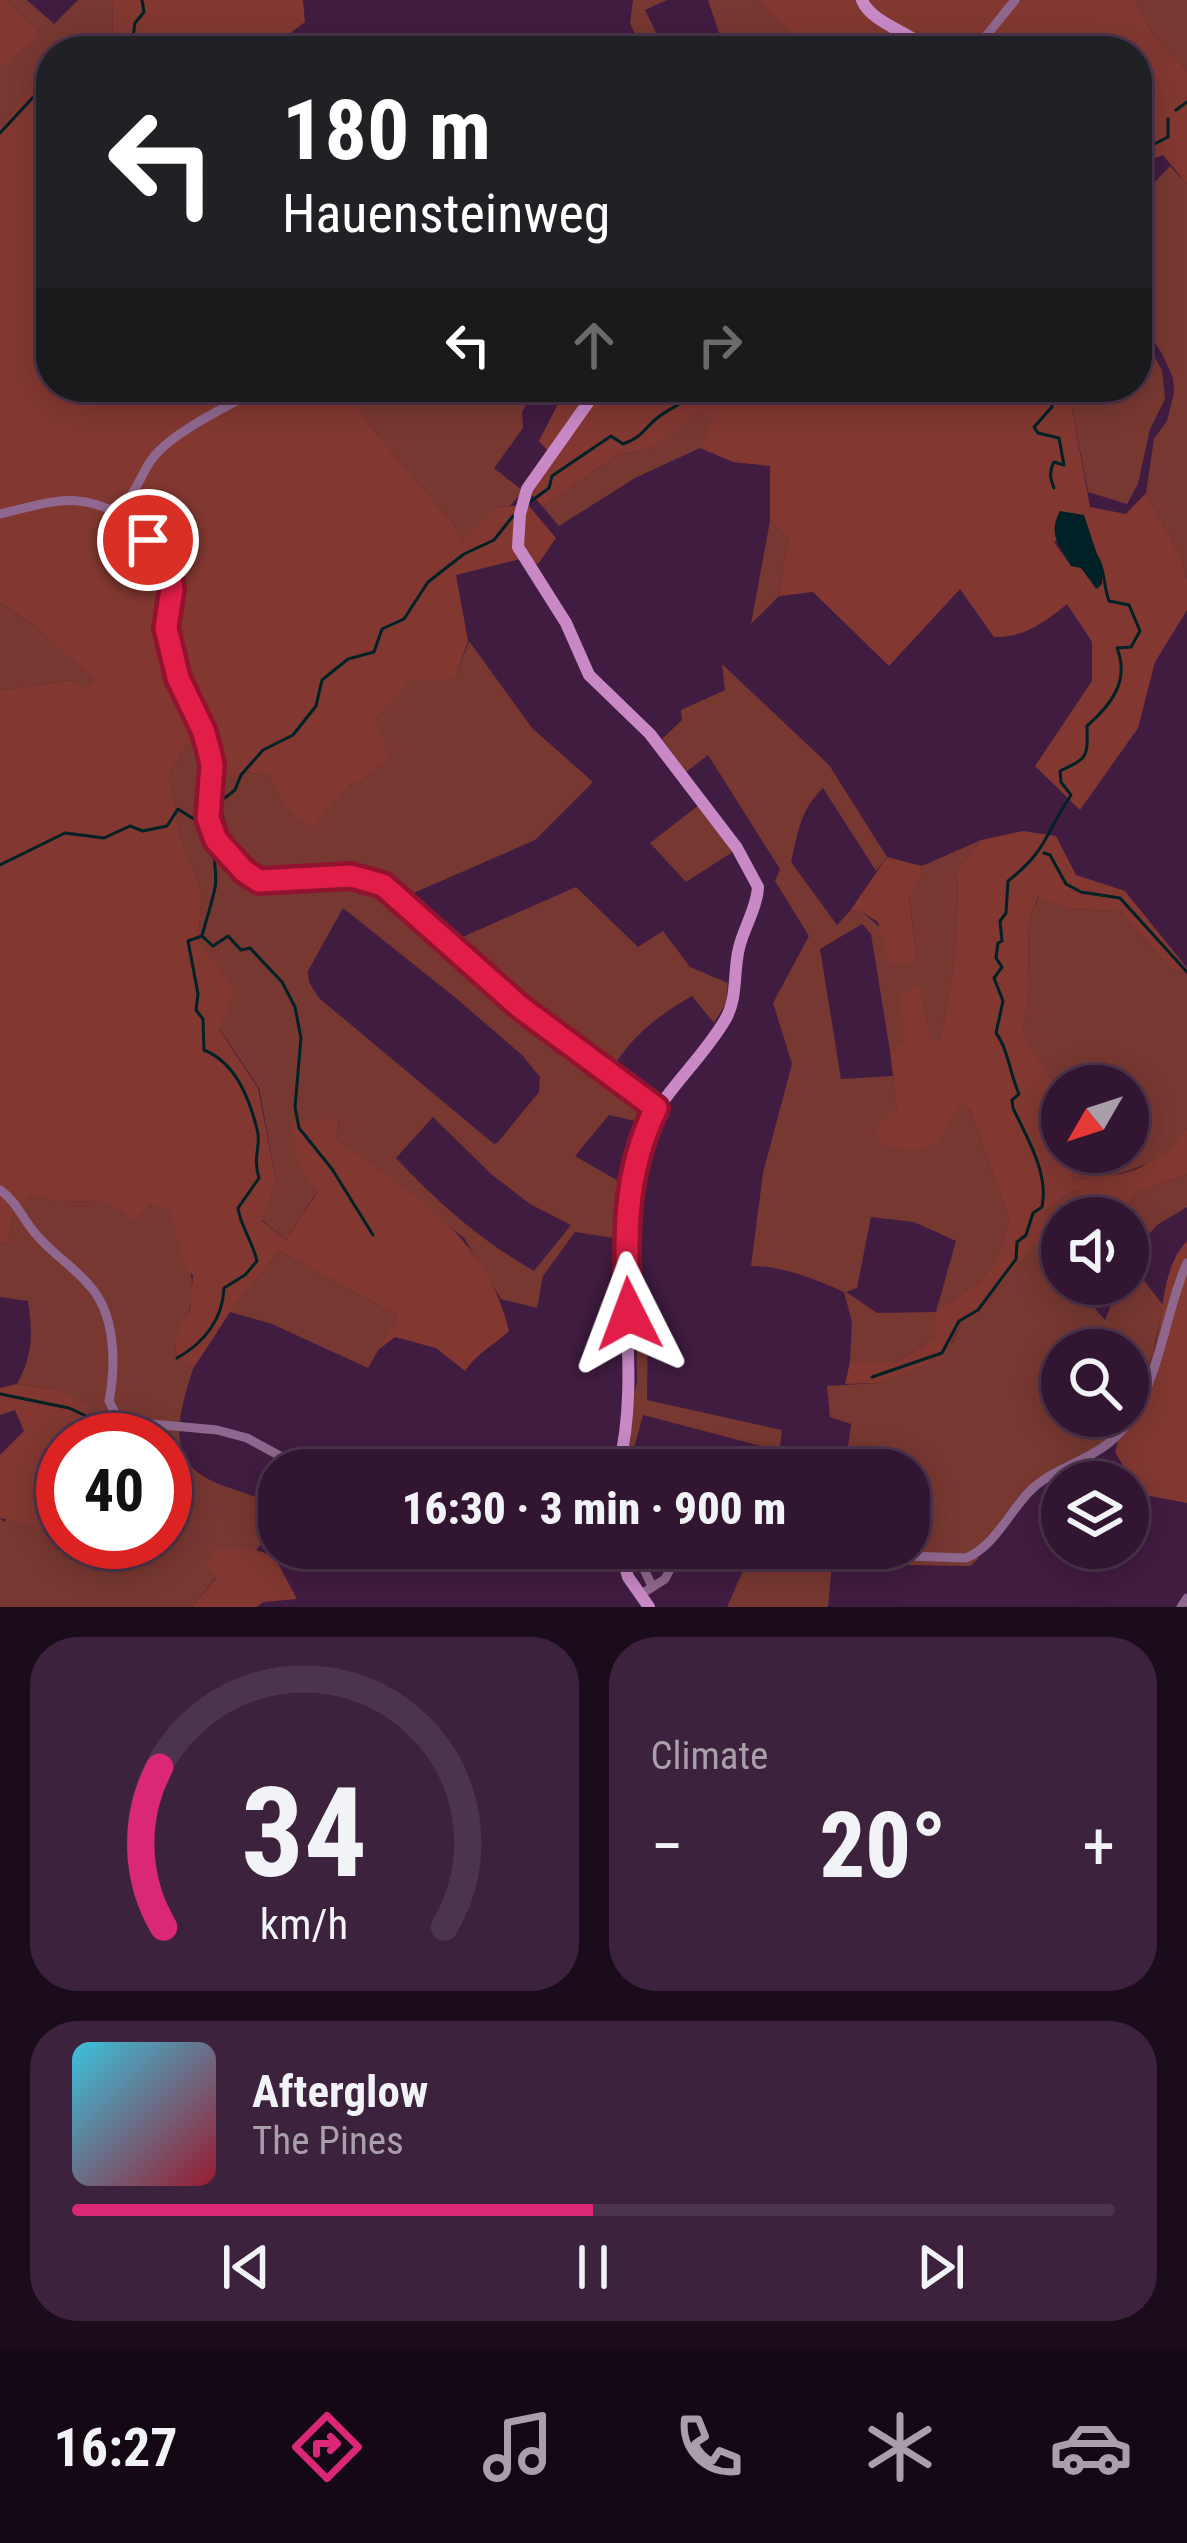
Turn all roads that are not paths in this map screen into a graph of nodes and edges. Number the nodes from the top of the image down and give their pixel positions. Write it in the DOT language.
graph roads {
  1 [pos="862,0"];
  2 [pos="1016,0"];
  3 [pos="910,36"];
  4 [pos="986,36"];
  5 [pos="238,402"];
  6 [pos="587,402"];
  7 [pos="132,498"];
  8 [pos="112,508"];
  9 [pos="0,514"];
  10 [pos="136,523"];
  11 [pos="656,1108"];
  12 [pos="0,1190"];
  13 [pos="1187,1263"];
  14 [pos="263,1449"];
  15 [pos="623,1449"];
  16 [pos="930,1557"];
  17 [pos="625,1569"];
  18 [pos="644,1569"];
  19 [pos="670,1569"];
  20 [pos="652,1584"];
  21 [pos="640,1594"];
  22 [pos="1187,1598"];
  23 [pos="649,1607"];
  24 [pos="1181,1607"];
  1 -- 3 [label="street"];
  2 -- 4 [label="street"];
  5 -- 7 [label="street"];
  6 -- 11 [label="street"];
  7 -- 8 [label="street"];
  7 -- 10 [label="street"];
  8 -- 9 [label="street"];
  8 -- 10 [label="street"];
  10 -- 11 [label="street"];
  11 -- 15 [label="street"];
  12 -- 14 [label="street"];
  13 -- 16 [label="street"];
  17 -- 21 [label="street"];
  18 -- 20 [label="street"];
  19 -- 20 [label="street"];
  20 -- 21 [label="street"];
  21 -- 23 [label="street"];
  22 -- 24 [label="street"];
}
